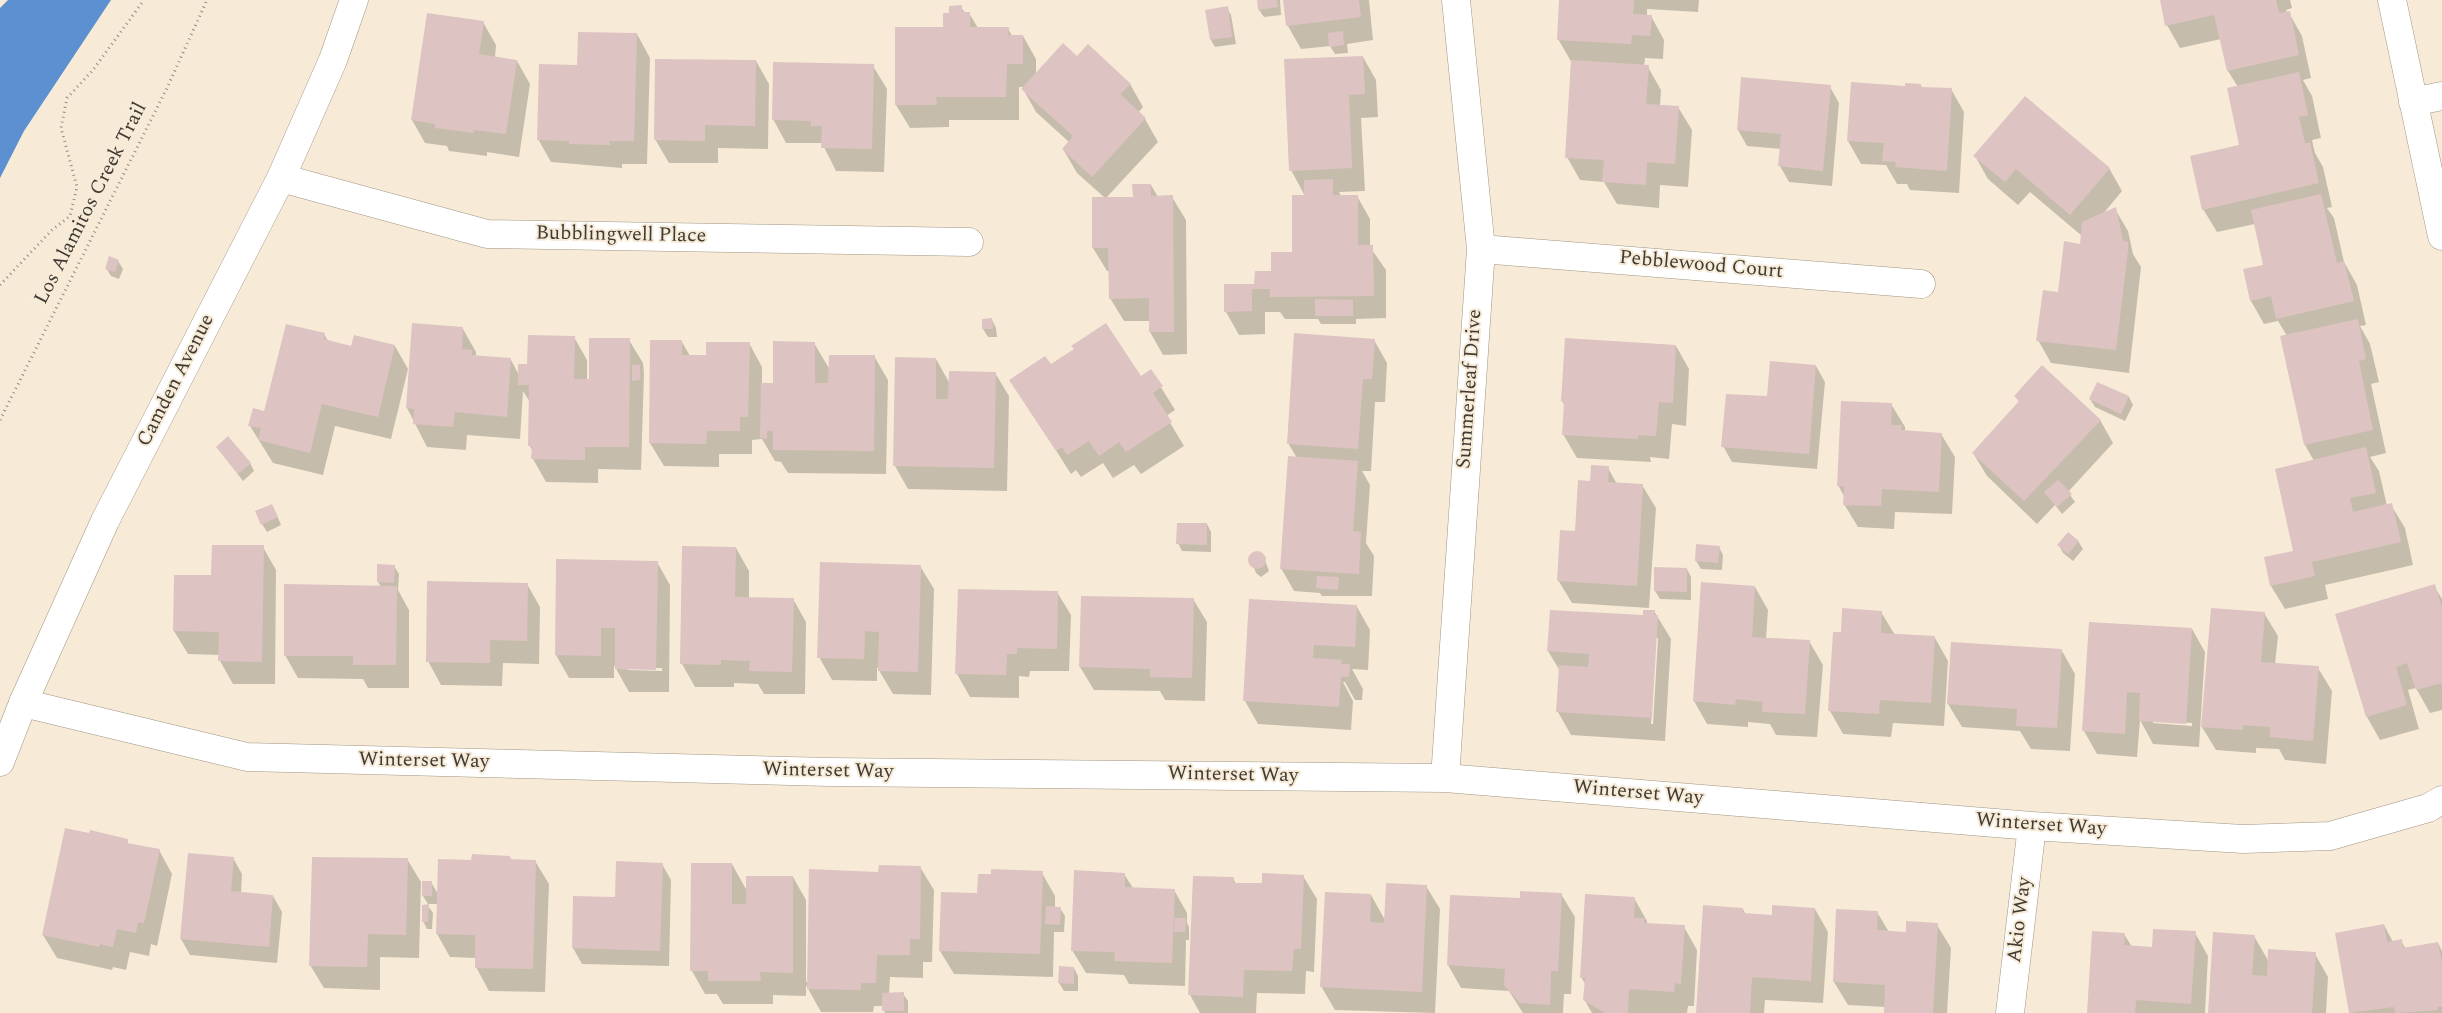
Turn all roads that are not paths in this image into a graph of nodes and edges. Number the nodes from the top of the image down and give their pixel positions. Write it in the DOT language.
graph roads {
  1 [pos="354,0"];
  2 [pos="1456,0"];
  3 [pos="2392,0"];
  4 [pos="2442,96"];
  5 [pos="2413,102"];
  6 [pos="281,178"];
  7 [pos="2442,236"];
  8 [pos="969,242"];
  9 [pos="1481,249"];
  10 [pos="1921,284"];
  11 [pos="22,703"];
  12 [pos="0,762"];
  13 [pos="1445,778"];
  14 [pos="2442,800"];
  15 [pos="2032,826"];
  16 [pos="2010,1013"];
  1 -- 6 [label="street, Camden Avenue"];
  2 -- 9 [label="street, Summerleaf Drive"];
  3 -- 5 [label="street"];
  4 -- 5 [label="street"];
  5 -- 7 [label="street"];
  6 -- 8 [label="street, Bubblingwell Place"];
  6 -- 11 [label="street, Camden Avenue"];
  9 -- 10 [label="street, Pebblewood Court"];
  9 -- 13 [label="street, Summerleaf Drive"];
  11 -- 12 [label="street, Camden Avenue"];
  11 -- 13 [label="street, Winterset Way"];
  13 -- 15 [label="street, Winterset Way"];
  14 -- 15 [label="street, Winterset Way"];
  15 -- 16 [label="street, Akio Way"];
}
